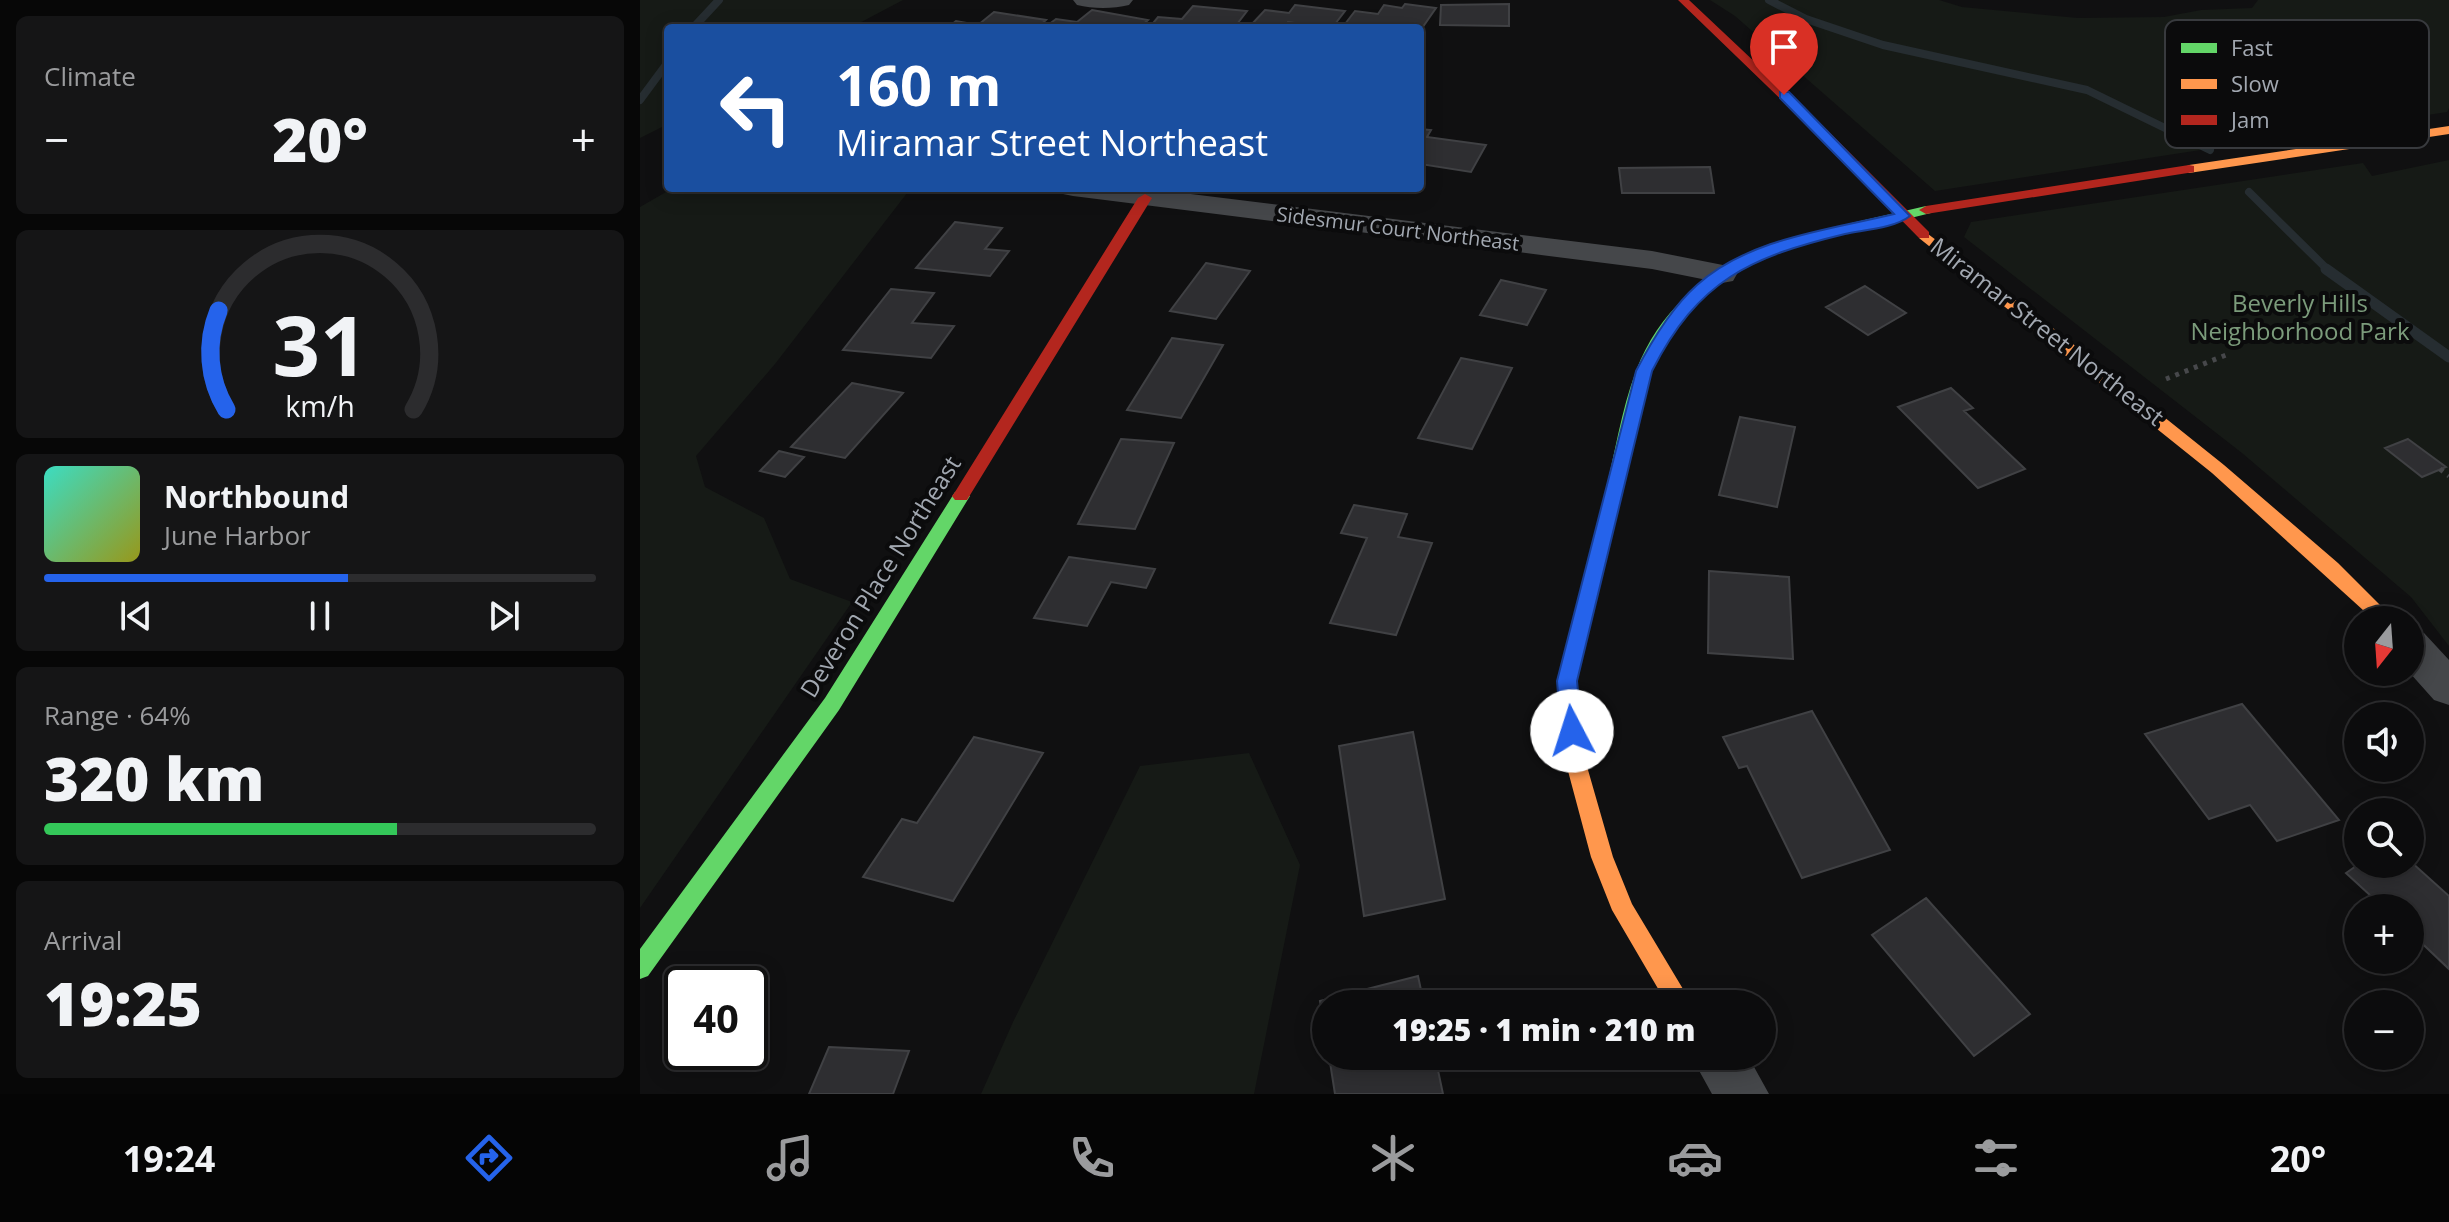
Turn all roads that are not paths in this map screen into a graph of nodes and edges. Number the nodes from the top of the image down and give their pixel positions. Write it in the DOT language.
graph roads {
  1 [pos="1085,0"];
  2 [pos="1121,0"];
  3 [pos="1683,0"];
  4 [pos="2449,130"];
  5 [pos="2429,133"];
  6 [pos="2329,148"];
  7 [pos="1102,192"];
  8 [pos="1145,198"];
  9 [pos="1903,216"];
  10 [pos="1722,274"];
  11 [pos="2372,606"];
  12 [pos="2424,660"];
  13 [pos="2449,688"];
  14 [pos="640,968"];
  15 [pos="1672,990"];
  16 [pos="1727,1070"];
  17 [pos="1743,1094"];
  1 -- 2 [label="street"];
  3 -- 9 [label="street, Miramar Street Northeast"];
  4 -- 5 [label="street"];
  6 -- 9 [label="street"];
  7 -- 8 [label="street, Sidesmur Court Northeast"];
  8 -- 10 [label="street, Sidesmur Court Northeast"];
  8 -- 14 [label="street, Deveron Place Northeast"];
  9 -- 10 [label="street"];
  9 -- 11 [label="street, Miramar Street Northeast"];
  10 -- 15 [label="street"];
  12 -- 13 [label="street"];
  16 -- 17 [label="street"];
}
